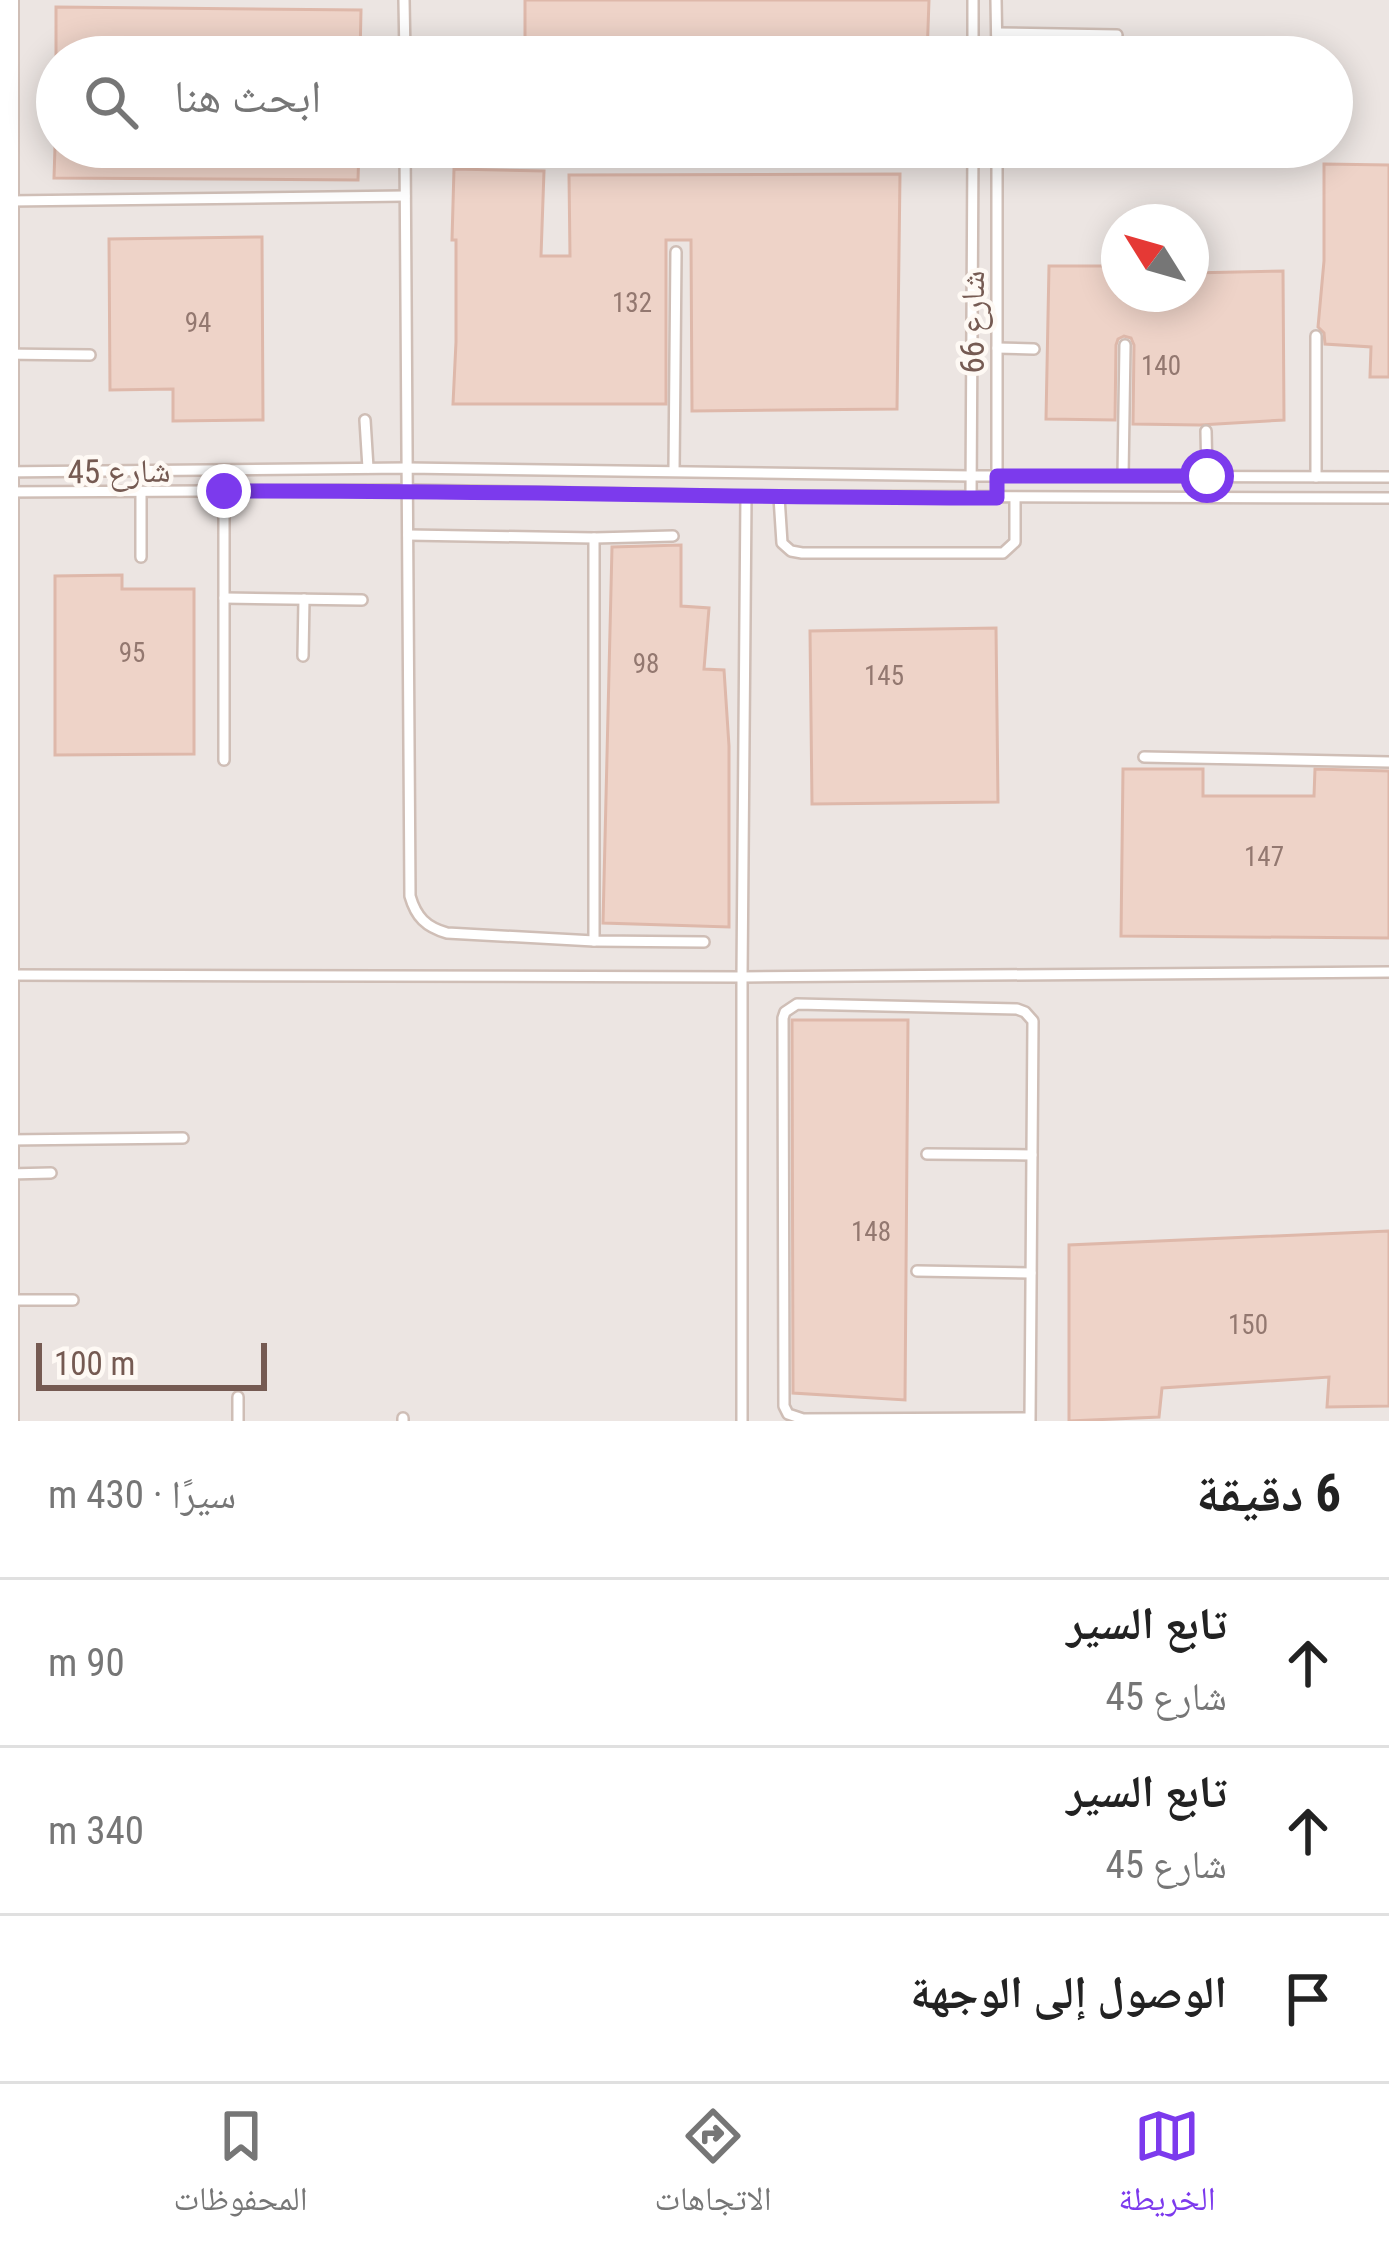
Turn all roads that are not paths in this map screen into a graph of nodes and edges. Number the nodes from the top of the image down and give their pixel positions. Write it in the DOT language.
graph roads {
  1 [pos="9,0"];
  2 [pos="404,0"];
  3 [pos="973,0"];
  4 [pos="996,0"];
  5 [pos="997,33"];
  6 [pos="1117,35"];
  7 [pos="405,36"];
  8 [pos="973,36"];
  9 [pos="405,168"];
  10 [pos="973,168"];
  11 [pos="997,168"];
  12 [pos="406,196"];
  13 [pos="9,201"];
  14 [pos="676,252"];
  15 [pos="1316,335"];
  16 [pos="1125,345"];
  17 [pos="997,348"];
  18 [pos="1034,350"];
  19 [pos="5,354"];
  20 [pos="90,355"];
  21 [pos="365,420"];
  22 [pos="1206,430"];
  23 [pos="407,467"];
  24 [pos="368,468"];
  25 [pos="674,472"];
  26 [pos="971,476"];
  27 [pos="997,476"];
  28 [pos="1123,476"];
  29 [pos="1207,476"];
  30 [pos="1316,477"];
  31 [pos="1389,477"];
  32 [pos="4,482"];
  33 [pos="408,490"];
  34 [pos="224,491"];
  35 [pos="141,492"];
  36 [pos="746,496"];
  37 [pos="779,496"];
  38 [pos="971,498"];
  39 [pos="997,498"];
  40 [pos="1015,498"];
  41 [pos="1389,498"];
  42 [pos="408,535"];
  43 [pos="673,536"];
  44 [pos="594,538"];
  45 [pos="142,556"];
  46 [pos="224,598"];
  47 [pos="304,599"];
  48 [pos="362,600"];
  49 [pos="303,656"];
  50 [pos="1144,757"];
  51 [pos="224,760"];
  52 [pos="1389,762"];
  53 [pos="594,941"];
  54 [pos="704,942"];
  55 [pos="1389,973"];
  56 [pos="742,977"];
  57 [pos="5,988"];
  58 [pos="183,1138"];
  59 [pos="8,1139"];
  60 [pos="927,1154"];
  61 [pos="1032,1155"];
  62 [pos="51,1173"];
  63 [pos="9,1174"];
  64 [pos="917,1271"];
  65 [pos="1031,1273"];
  66 [pos="10,1300"];
  67 [pos="73,1300"];
  68 [pos="238,1396"];
  69 [pos="1030,1420"];
  70 [pos="9,1421"];
  71 [pos="238,1421"];
  72 [pos="742,1421"];
  1 -- 13 [label="street"];
  2 -- 7 [label="lane"];
  3 -- 8 [label="lane"];
  4 -- 5 [label="lane"];
  5 -- 6 [label="lane"];
  9 -- 12 [label="lane"];
  10 -- 26 [label="lane, شارع 66"];
  11 -- 17 [label="lane, شارع 66"];
  12 -- 13 [label="lane"];
  12 -- 23 [label="lane"];
  13 -- 19 [label="street"];
  14 -- 25 [label="lane"];
  15 -- 30 [label="lane"];
  16 -- 28 [label="lane"];
  17 -- 18 [label="lane"];
  17 -- 27 [label="lane, شارع 66"];
  19 -- 20 [label="lane"];
  19 -- 32 [label="street"];
  21 -- 24 [label="lane"];
  22 -- 29 [label="lane"];
  23 -- 24 [label="lane, شارع 45"];
  23 -- 25 [label="lane, شارع 45"];
  23 -- 33 [label="lane"];
  24 -- 32 [label="lane, شارع 45"];
  25 -- 26 [label="lane, شارع 45"];
  26 -- 27 [label="lane, شارع 45"];
  26 -- 38 [label="lane, شارع 66"];
  27 -- 28 [label="lane, شارع 45"];
  27 -- 39 [label="lane, شارع 66"];
  28 -- 29 [label="lane, شارع 45"];
  29 -- 30 [label="lane, شارع 45"];
  30 -- 31 [label="lane, شارع 45"];
  32 -- 35 [label="lane, شارع 45"];
  32 -- 57 [label="street"];
  33 -- 34 [label="lane, شارع 45"];
  33 -- 36 [label="lane, شارع 45"];
  33 -- 42 [label="lane"];
  34 -- 35 [label="lane, شارع 45"];
  34 -- 46 [label="lane"];
  35 -- 45 [label="lane"];
  36 -- 37 [label="lane, شارع 45"];
  36 -- 56 [label="lane"];
  37 -- 38 [label="lane, شارع 45"];
  37 -- 40 [label="lane"];
  38 -- 39 [label="lane, شارع 45"];
  39 -- 40 [label="lane, شارع 45"];
  40 -- 41 [label="lane, شارع 45"];
  42 -- 44 [label="lane"];
  42 -- 53 [label="lane"];
  43 -- 44 [label="lane"];
  44 -- 53 [label="lane"];
  46 -- 47 [label="lane"];
  46 -- 51 [label="lane"];
  47 -- 48 [label="lane"];
  47 -- 49 [label="lane"];
  50 -- 52 [label="lane"];
  53 -- 54 [label="lane"];
  55 -- 56 [label="lane"];
  56 -- 57 [label="lane"];
  56 -- 72 [label="lane"];
  57 -- 59 [label="street"];
  58 -- 59 [label="lane"];
  59 -- 63 [label="street"];
  60 -- 61 [label="lane"];
  61 -- 65 [label="lane"];
  61 -- 69 [label="lane"];
  62 -- 63 [label="lane"];
  63 -- 66 [label="street"];
  64 -- 65 [label="lane"];
  65 -- 69 [label="lane"];
  66 -- 67 [label="lane"];
  66 -- 70 [label="street"];
  68 -- 71 [label="lane"];
}
